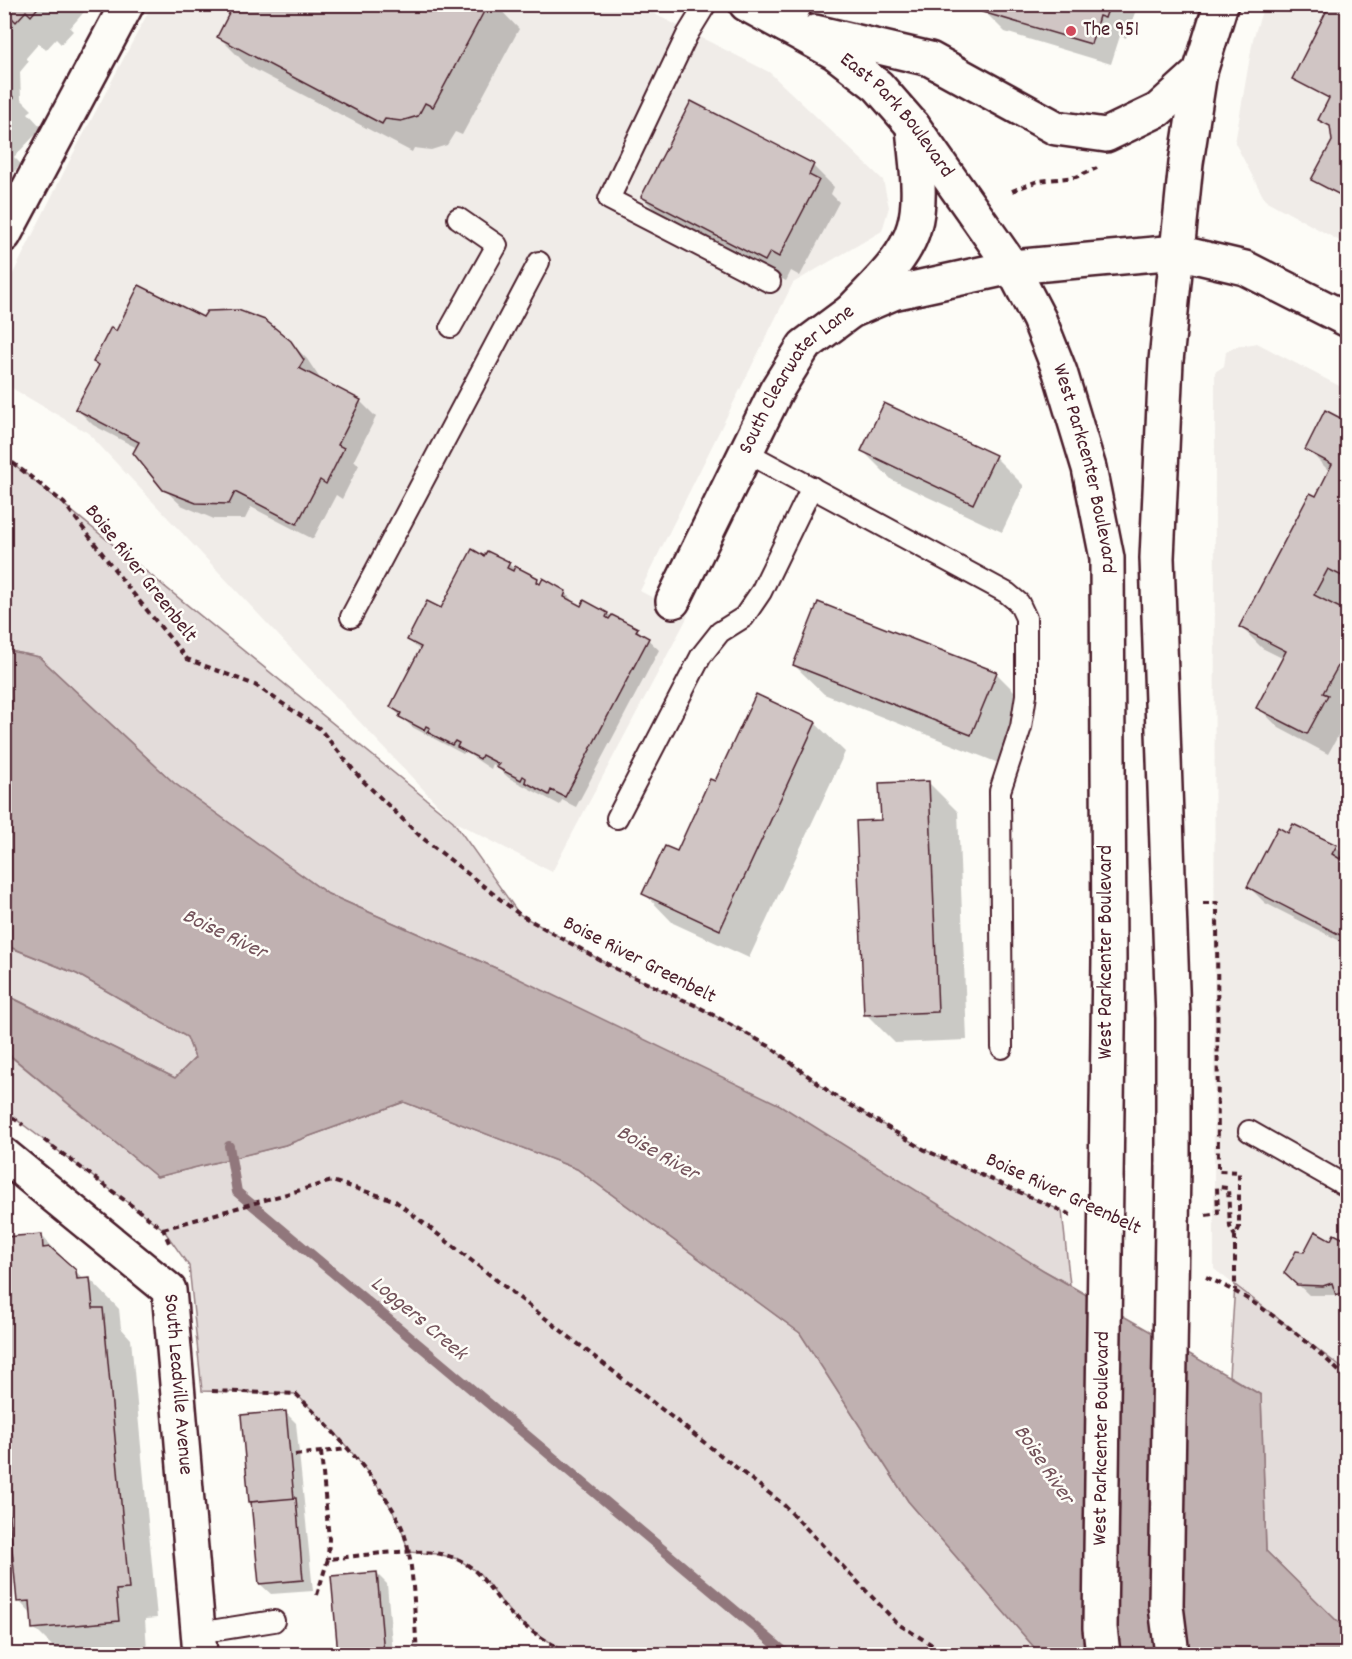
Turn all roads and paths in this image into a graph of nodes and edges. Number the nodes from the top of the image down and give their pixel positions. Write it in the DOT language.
graph roads {
  1 [pos="127,4"];
  2 [pos="706,4"];
  3 [pos="746,4"];
  4 [pos="1221,4"];
  5 [pos="790,15"];
  6 [pos="1200,72"];
  7 [pos="913,126"];
  8 [pos="1101,163"];
  9 [pos="1012,191"];
  10 [pos="458,218"];
  11 [pos="4,235"];
  12 [pos="1177,252"];
  13 [pos="539,262"];
  14 [pos="1012,267"];
  15 [pos="770,282"];
  16 [pos="851,311"];
  17 [pos="1347,320"];
  18 [pos="451,327"];
  19 [pos="746,452"];
  20 [pos="4,456"];
  21 [pos="812,487"];
  22 [pos="673,601"];
  23 [pos="351,617"];
  24 [pos="617,818"];
  25 [pos="1202,903"];
  26 [pos="1002,1048"];
  27 [pos="1249,1131"];
  28 [pos="4,1155"];
  29 [pos="1347,1187"];
  30 [pos="1205,1215"];
  31 [pos="1080,1220"];
  32 [pos="163,1229"];
  33 [pos="1236,1236"];
  34 [pos="1203,1275"];
  35 [pos="1235,1290"];
  36 [pos="1347,1380"];
  37 [pos="202,1391"];
  38 [pos="347,1449"];
  39 [pos="321,1452"];
  40 [pos="295,1455"];
  41 [pos="408,1552"];
  42 [pos="328,1559"];
  43 [pos="317,1595"];
  44 [pos="273,1621"];
  45 [pos="199,1644"];
  46 [pos="417,1654"];
  47 [pos="568,1654"];
  48 [pos="947,1654"];
  49 [pos="1103,1654"];
  50 [pos="1172,1654"];
  1 -- 11 [label="main road"];
  2 -- 15 [label="lane"];
  3 -- 5 [label="main road, East Park Boulevard"];
  4 -- 6 [label="main road"];
  5 -- 6 [label="main road"];
  5 -- 7 [label="main road, East Park Boulevard"];
  6 -- 12 [label="main road"];
  7 -- 14 [label="main road, East Park Boulevard"];
  7 -- 16 [label="main road"];
  8 -- 9 [label="path"];
  10 -- 18 [label="lane"];
  12 -- 14 [label="main road, South Clearwater Lane"];
  12 -- 17 [label="main road"];
  12 -- 50 [label="main road, bridge"];
  13 -- 23 [label="lane"];
  14 -- 16 [label="main road, South Clearwater Lane"];
  14 -- 49 [label="main road, West Parkcenter Boulevard, bridge"];
  16 -- 19 [label="main road, South Clearwater Lane"];
  19 -- 21 [label="lane"];
  19 -- 22 [label="main road, South Clearwater Lane"];
  20 -- 31 [label="path, Boise River Greenbelt"];
  21 -- 24 [label="lane"];
  21 -- 26 [label="lane"];
  25 -- 33 [label="path"];
  27 -- 29 [label="lane"];
  28 -- 45 [label="main road, South Leadville Avenue"];
  30 -- 33 [label="path"];
  32 -- 48 [label="path"];
  33 -- 35 [label="path"];
  34 -- 35 [label="path"];
  35 -- 36 [label="path"];
  37 -- 38 [label="path"];
  38 -- 39 [label="path"];
  38 -- 41 [label="path"];
  39 -- 40 [label="path"];
  39 -- 42 [label="path"];
  41 -- 42 [label="path"];
  41 -- 46 [label="path"];
  41 -- 47 [label="path"];
  42 -- 43 [label="path"];
  44 -- 45 [label="lane"];
}
